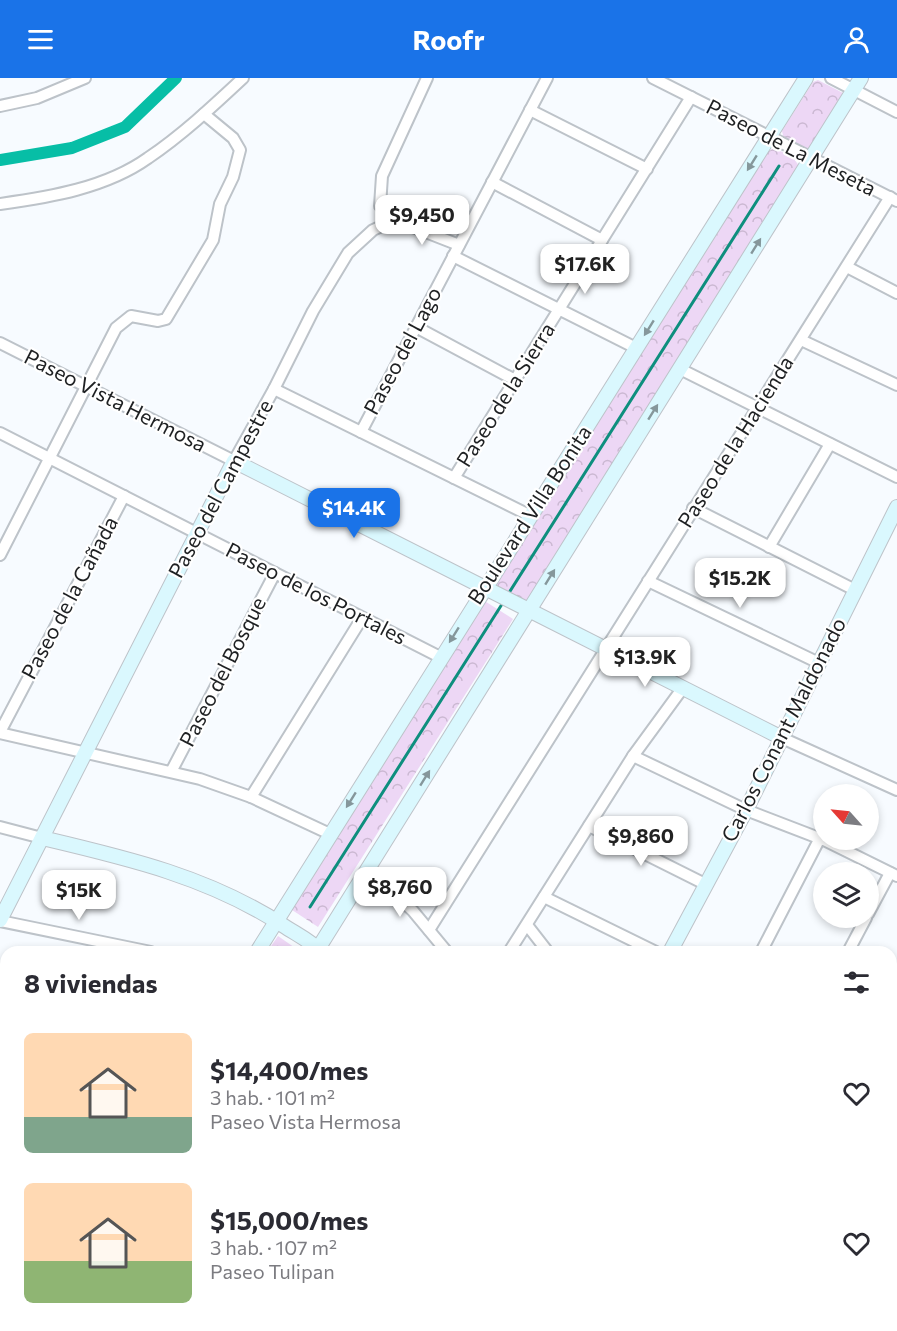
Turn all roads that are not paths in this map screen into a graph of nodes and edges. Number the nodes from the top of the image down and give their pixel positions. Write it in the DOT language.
graph roads {
  1 [pos="85,78"];
  2 [pos="243,78"];
  3 [pos="427,78"];
  4 [pos="547,78"];
  5 [pos="653,78"];
  6 [pos="806,78"];
  7 [pos="831,78"];
  8 [pos="861,78"];
  9 [pos="853,90"];
  10 [pos="691,97"];
  11 [pos="0,106"];
  12 [pos="530,110"];
  13 [pos="897,112"];
  14 [pos="204,114"];
  15 [pos="769,136"];
  16 [pos="810,159"];
  17 [pos="646,169"];
  18 [pos="492,182"];
  19 [pos="893,199"];
  20 [pos="0,204"];
  21 [pos="395,220"];
  22 [pos="602,240"];
  23 [pos="459,245"];
  24 [pos="453,256"];
  25 [pos="847,267"];
  26 [pos="897,293"];
  27 [pos="559,309"];
  28 [pos="416,327"];
  29 [pos="801,340"];
  30 [pos="0,343"];
  31 [pos="636,348"];
  32 [pos="680,369"];
  33 [pos="515,380"];
  34 [pos="87,386"];
  35 [pos="897,386"];
  36 [pos="274,390"];
  37 [pos="757,407"];
  38 [pos="361,432"];
  39 [pos="0,433"];
  40 [pos="830,444"];
  41 [pos="50,458"];
  42 [pos="234,461"];
  43 [pos="897,477"];
  44 [pos="454,478"];
  45 [pos="124,496"];
  46 [pos="897,507"];
  47 [pos="693,508"];
  48 [pos="531,516"];
  49 [pos="198,532"];
  50 [pos="769,547"];
  51 [pos="0,555"];
  52 [pos="275,573"];
  53 [pos="648,581"];
  54 [pos="486,588"];
  55 [pos="855,590"];
  56 [pos="526,610"];
  57 [pos="362,618"];
  58 [pos="604,650"];
  59 [pos="440,657"];
  60 [pos="819,663"];
  61 [pos="682,689"];
  62 [pos="0,732"];
  63 [pos="782,738"];
  64 [pos="85,754"];
  65 [pos="633,756"];
  66 [pos="172,770"];
  67 [pos="897,790"];
  68 [pos="251,797"];
  69 [pos="746,810"];
  70 [pos="589,826"];
  71 [pos="0,827"];
  72 [pos="330,834"];
  73 [pos="813,836"];
  74 [pos="42,838"];
  75 [pos="816,850"];
  76 [pos="844,850"];
  77 [pos="368,869"];
  78 [pos="893,874"];
  79 [pos="705,884"];
  80 [pos="879,896"];
  81 [pos="544,897"];
  82 [pos="0,920"];
  83 [pos="279,923"];
  84 [pos="527,924"];
  85 [pos="861,928"];
  86 [pos="429,930"];
  87 [pos="123,946"];
  88 [pos="261,946"];
  89 [pos="311,946"];
  90 [pos="320,946"];
  91 [pos="442,946"];
  92 [pos="513,946"];
  93 [pos="544,946"];
  94 [pos="644,946"];
  95 [pos="673,946"];
  96 [pos="764,946"];
  97 [pos="851,946"];
  1 -- 11 [label="street"];
  2 -- 14 [label="street"];
  3 -- 21 [label="street"];
  4 -- 12 [label="street, Paseo del Lago"];
  5 -- 10 [label="street, Paseo de La Meseta"];
  6 -- 15 [label="street, Boulevard Villa Bonita"];
  7 -- 9 [label="street"];
  8 -- 9 [label="street"];
  9 -- 13 [label="street"];
  9 -- 16 [label="street"];
  10 -- 15 [label="street, Paseo de La Meseta"];
  10 -- 17 [label="street, Paseo de la Sierra"];
  12 -- 17 [label="street"];
  12 -- 18 [label="street, Paseo del Lago"];
  14 -- 20 [label="street"];
  14 -- 34 [label="street"];
  15 -- 16 [label="street, Paseo de La Meseta"];
  15 -- 31 [label="street, Boulevard Villa Bonita, one-way"];
  16 -- 19 [label="street, Paseo de La Meseta"];
  32 -- 16 [label="street, one-way"];
  17 -- 22 [label="street, Paseo de la Sierra"];
  18 -- 22 [label="street"];
  18 -- 23 [label="street, Paseo del Lago"];
  19 -- 25 [label="street, Paseo de la Hacienda"];
  21 -- 23 [label="street"];
  21 -- 36 [label="street, Paseo del Campestre"];
  22 -- 27 [label="street, Paseo de la Sierra"];
  23 -- 24 [label="street, Paseo del Lago"];
  24 -- 27 [label="street"];
  24 -- 28 [label="street, Paseo del Lago"];
  25 -- 26 [label="street"];
  25 -- 29 [label="street, Paseo de la Hacienda"];
  27 -- 31 [label="street"];
  27 -- 33 [label="street, Paseo de la Sierra"];
  28 -- 33 [label="street"];
  28 -- 38 [label="street, Paseo del Lago"];
  29 -- 35 [label="street"];
  29 -- 37 [label="street, Paseo de la Hacienda"];
  30 -- 34 [label="street, Paseo Vista Hermosa"];
  31 -- 48 [label="street, Boulevard Villa Bonita"];
  32 -- 37 [label="street"];
  56 -- 32 [label="street, one-way"];
  33 -- 44 [label="street, Paseo de la Sierra"];
  34 -- 41 [label="street"];
  34 -- 42 [label="street, Paseo Vista Hermosa"];
  36 -- 38 [label="street"];
  36 -- 42 [label="street, Paseo del Campestre"];
  37 -- 40 [label="street"];
  37 -- 47 [label="street, Paseo de la Hacienda"];
  38 -- 44 [label="street"];
  39 -- 41 [label="street, Paseo de los Portales"];
  40 -- 43 [label="street"];
  40 -- 50 [label="street"];
  41 -- 45 [label="street, Paseo de los Portales"];
  41 -- 51 [label="street"];
  42 -- 49 [label="street, Paseo del Campestre"];
  42 -- 54 [label="street, Paseo Vista Hermosa"];
  44 -- 48 [label="street"];
  45 -- 49 [label="street, Paseo de los Portales"];
  45 -- 62 [label="street, Paseo de la Cañada"];
  46 -- 55 [label="street, Carlos Conant Maldonado"];
  47 -- 50 [label="street"];
  47 -- 53 [label="street, Paseo de la Hacienda"];
  48 -- 54 [label="street, Boulevard Villa Bonita"];
  49 -- 52 [label="street, Paseo de los Portales"];
  49 -- 64 [label="street, Paseo del Campestre"];
  50 -- 55 [label="street"];
  52 -- 57 [label="street, Paseo de los Portales"];
  52 -- 66 [label="street, Paseo del Bosque"];
  53 -- 58 [label="street, Paseo de la Hacienda"];
  53 -- 60 [label="street"];
  54 -- 56 [label="street, Paseo Vista Hermosa"];
  54 -- 59 [label="street, Boulevard Villa Bonita, one-way"];
  55 -- 60 [label="street, Carlos Conant Maldonado"];
  56 -- 58 [label="street"];
  77 -- 56 [label="street, one-way"];
  57 -- 59 [label="street, Paseo de los Portales"];
  57 -- 68 [label="street"];
  58 -- 61 [label="street"];
  58 -- 86 [label="street, Paseo de la Hacienda"];
  59 -- 72 [label="street, Boulevard Villa Bonita, one-way"];
  60 -- 63 [label="street, Carlos Conant Maldonado"];
  61 -- 63 [label="street"];
  61 -- 65 [label="street"];
  62 -- 64 [label="street"];
  63 -- 67 [label="street"];
  63 -- 69 [label="street, Carlos Conant Maldonado"];
  64 -- 66 [label="street"];
  64 -- 74 [label="street, Paseo del Campestre"];
  65 -- 69 [label="street"];
  65 -- 70 [label="street"];
  66 -- 68 [label="street"];
  68 -- 72 [label="street"];
  69 -- 73 [label="street"];
  69 -- 79 [label="street, Carlos Conant Maldonado"];
  70 -- 79 [label="street"];
  70 -- 81 [label="street"];
  71 -- 74 [label="street"];
  72 -- 83 [label="street, Boulevard Villa Bonita"];
  74 -- 82 [label="street, Paseo del Campestre"];
  74 -- 83 [label="street"];
  75 -- 96 [label="street"];
  76 -- 78 [label="street"];
  77 -- 86 [label="street"];
  77 -- 90 [label="street"];
  78 -- 80 [label="street"];
  79 -- 95 [label="street, Carlos Conant Maldonado"];
  81 -- 84 [label="street"];
  81 -- 94 [label="street"];
  82 -- 87 [label="street"];
  83 -- 88 [label="street, Boulevard Villa Bonita"];
  83 -- 89 [label="street"];
  84 -- 92 [label="street"];
  84 -- 93 [label="street"];
  85 -- 97 [label="street"];
  86 -- 91 [label="street"];
}
